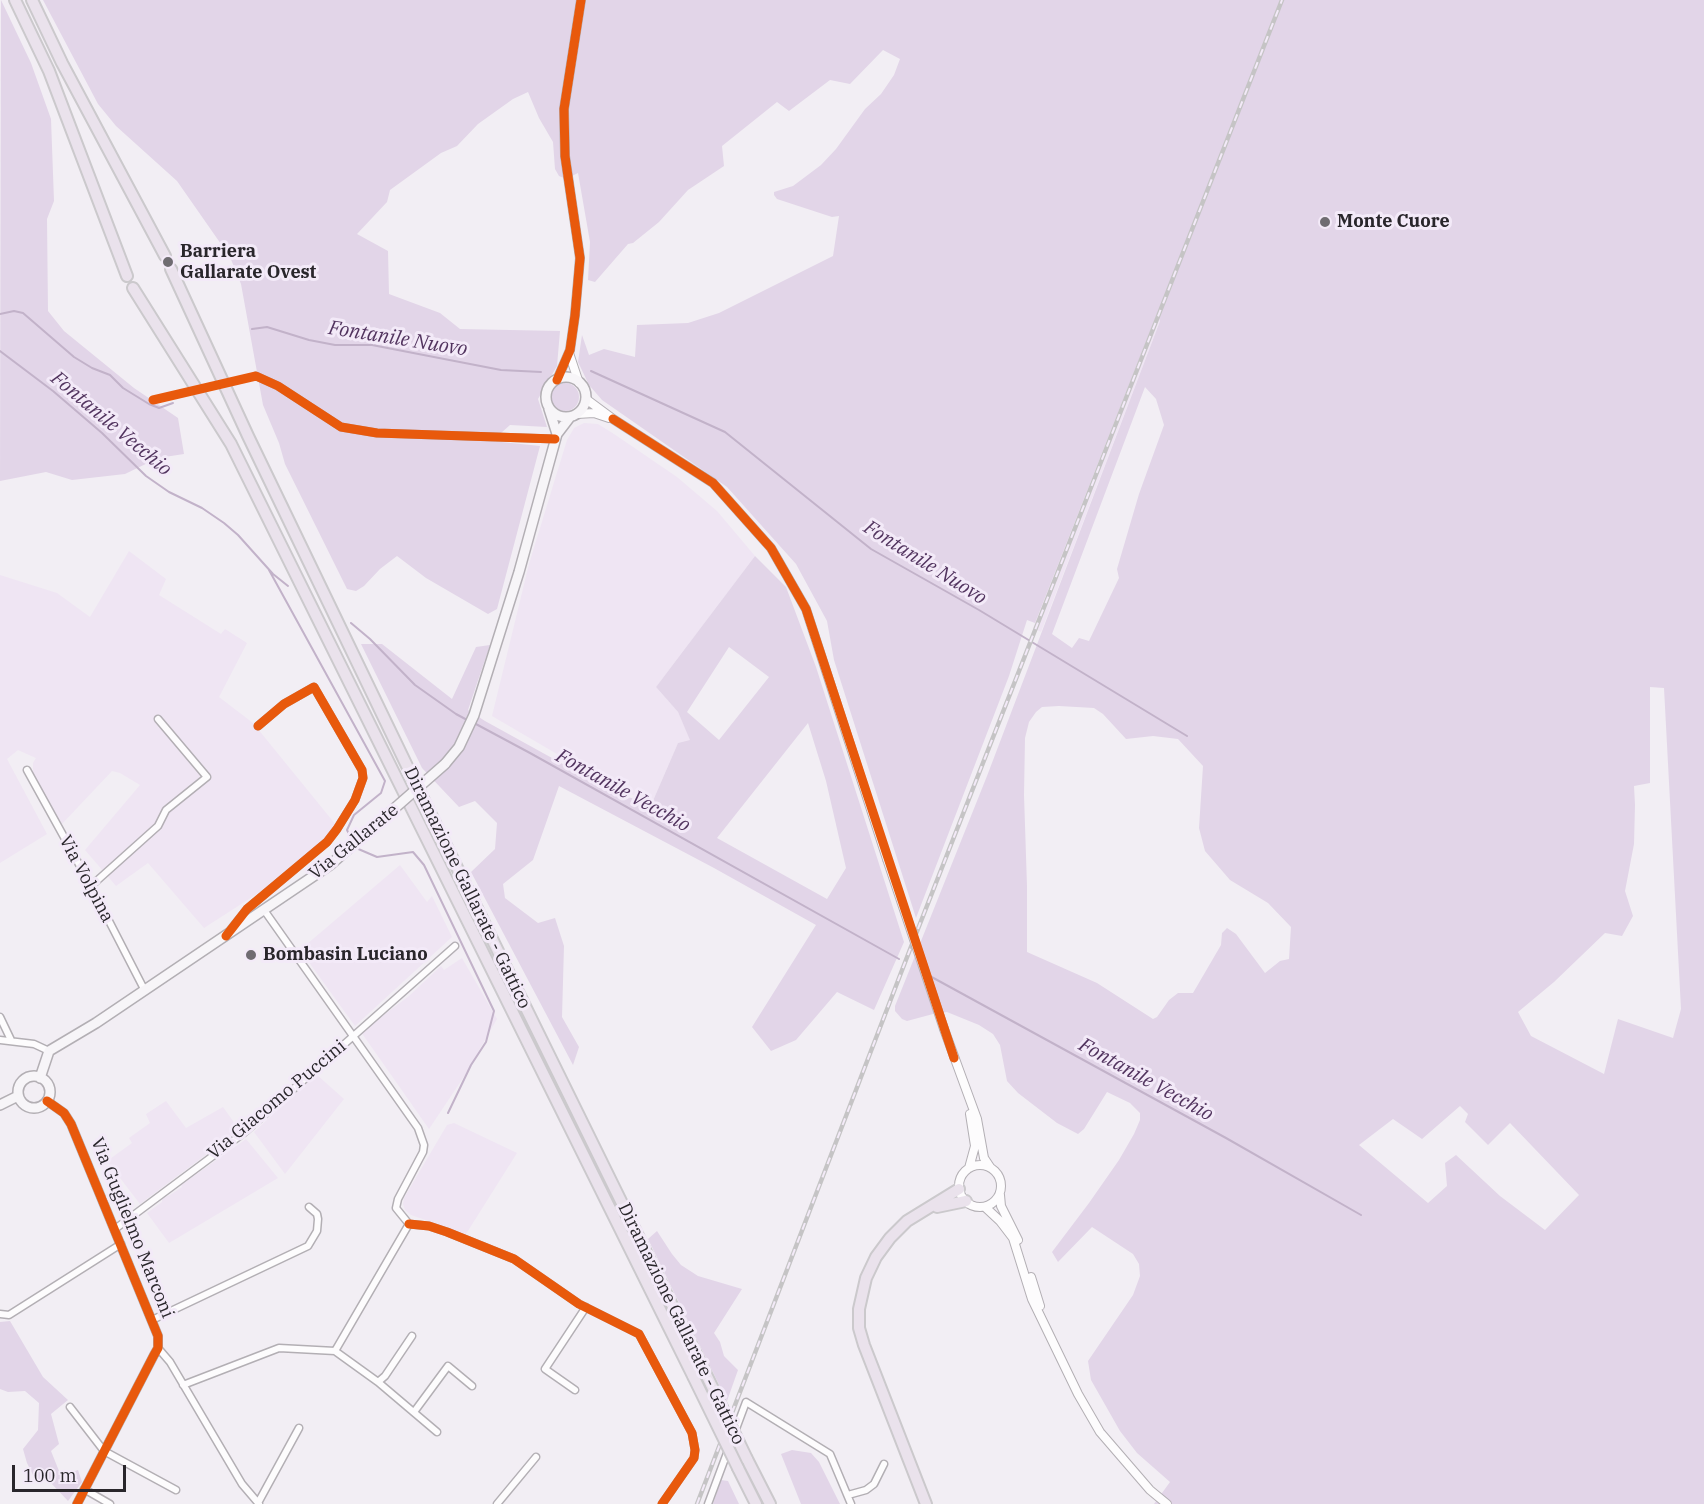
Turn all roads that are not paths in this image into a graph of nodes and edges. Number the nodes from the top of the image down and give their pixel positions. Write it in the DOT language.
graph roads {
  1 [pos="15,0"];
  2 [pos="32,0"];
  3 [pos="581,0"];
  4 [pos="165,256"];
  5 [pos="171,269"];
  6 [pos="127,276"];
  7 [pos="133,288"];
  8 [pos="569,353"];
  9 [pos="256,376"];
  10 [pos="557,380"];
  11 [pos="579,383"];
  12 [pos="586,399"];
  13 [pos="549,409"];
  14 [pos="573,416"];
  15 [pos="613,419"];
  16 [pos="556,436"];
  17 [pos="158,719"];
  18 [pos="258,726"];
  19 [pos="27,771"];
  20 [pos="91,886"];
  21 [pos="264,910"];
  22 [pos="226,936"];
  23 [pos="455,946"];
  24 [pos="144,989"];
  25 [pos="0,1017"];
  26 [pos="353,1036"];
  27 [pos="0,1040"];
  28 [pos="11,1040"];
  29 [pos="49,1051"];
  30 [pos="954,1058"];
  31 [pos="40,1078"];
  32 [pos="18,1096"];
  33 [pos="47,1101"];
  34 [pos="0,1106"];
  35 [pos="990,1167"];
  36 [pos="969,1168"];
  37 [pos="959,1189"];
  38 [pos="1000,1195"];
  39 [pos="966,1201"];
  40 [pos="309,1207"];
  41 [pos="985,1207"];
  42 [pos="928,1209"];
  43 [pos="409,1224"];
  44 [pos="115,1229"];
  45 [pos="121,1244"];
  46 [pos="586,1307"];
  47 [pos="0,1314"];
  48 [pos="152,1320"];
  49 [pos="1048,1330"];
  50 [pos="412,1336"];
  51 [pos="158,1348"];
  52 [pos="335,1351"];
  53 [pos="378,1382"];
  54 [pos="183,1385"];
  55 [pos="472,1386"];
  56 [pos="575,1390"];
  57 [pos="70,1407"];
  58 [pos="414,1412"];
  59 [pos="300,1428"];
  60 [pos="437,1432"];
  61 [pos="104,1451"];
  62 [pos="536,1457"];
  63 [pos="884,1464"];
  64 [pos="84,1489"];
  65 [pos="176,1490"];
  66 [pos="848,1495"];
  67 [pos="77,1504"];
  68 [pos="111,1504"];
  69 [pos="258,1504"];
  70 [pos="497,1504"];
  71 [pos="662,1504"];
  72 [pos="708,1504"];
  73 [pos="756,1504"];
  74 [pos="770,1504"];
  75 [pos="851,1504"];
  76 [pos="926,1504"];
  77 [pos="1167,1504"];
  1 -- 6 [label="highway"];
  2 -- 4 [label="highway"];
  3 -- 8 [label="street"];
  5 -- 74 [label="highway, Diramazione Gallarate - Gattico, bridge"];
  7 -- 73 [label="highway, Diramazione Gallarate - Gattico, bridge"];
  8 -- 10 [label="street"];
  8 -- 11 [label="street"];
  9 -- 16 [label="street"];
  10 -- 11 [label="main road"];
  10 -- 13 [label="main road"];
  11 -- 12 [label="main road"];
  12 -- 14 [label="main road"];
  12 -- 15 [label="street"];
  13 -- 14 [label="main road"];
  13 -- 16 [label="main road"];
  14 -- 15 [label="street"];
  14 -- 16 [label="main road, Via Gallarate"];
  15 -- 30 [label="street, bridge"];
  16 -- 21 [label="main road, Via Gallarate, bridge"];
  17 -- 20 [label="street"];
  18 -- 22 [label="street"];
  19 -- 20 [label="street, Via Volpina"];
  20 -- 24 [label="street, Via Volpina"];
  21 -- 22 [label="main road, Via Gallarate"];
  21 -- 26 [label="street, Via Giacomo Puccini"];
  22 -- 24 [label="main road, Via Gallarate"];
  23 -- 26 [label="street, Via Giacomo Puccini"];
  24 -- 29 [label="main road, Via Gallarate"];
  25 -- 28 [label="street"];
  26 -- 43 [label="street, Via Giacomo Puccini"];
  26 -- 44 [label="street, Via Giacomo Puccini"];
  27 -- 28 [label="street"];
  28 -- 29 [label="street"];
  29 -- 31 [label="main road"];
  30 -- 35 [label="street"];
  30 -- 36 [label="street"];
  31 -- 32 [label="main road"];
  31 -- 33 [label="main road"];
  32 -- 33 [label="main road"];
  32 -- 34 [label="main road"];
  33 -- 44 [label="street, Via Guglielmo Marconi"];
  35 -- 36 [label="street"];
  35 -- 38 [label="street"];
  36 -- 37 [label="street"];
  37 -- 39 [label="street"];
  37 -- 42 [label="highway"];
  38 -- 41 [label="street"];
  38 -- 49 [label="street"];
  39 -- 41 [label="street"];
  39 -- 42 [label="highway"];
  40 -- 48 [label="street"];
  41 -- 49 [label="street"];
  42 -- 76 [label="highway"];
  43 -- 46 [label="street"];
  43 -- 52 [label="street"];
  44 -- 45 [label="street, Via Guglielmo Marconi"];
  45 -- 47 [label="street"];
  45 -- 48 [label="street, Via Guglielmo Marconi"];
  46 -- 56 [label="street"];
  46 -- 71 [label="street"];
  48 -- 51 [label="street, Via Guglielmo Marconi"];
  49 -- 77 [label="street"];
  50 -- 53 [label="street"];
  51 -- 54 [label="street"];
  51 -- 61 [label="street"];
  52 -- 53 [label="street"];
  52 -- 54 [label="street"];
  53 -- 58 [label="street"];
  54 -- 69 [label="street"];
  55 -- 58 [label="street"];
  57 -- 61 [label="street"];
  58 -- 60 [label="street"];
  59 -- 69 [label="street"];
  61 -- 64 [label="street"];
  61 -- 65 [label="street"];
  62 -- 70 [label="street"];
  63 -- 66 [label="street"];
  64 -- 67 [label="street"];
  64 -- 68 [label="street"];
  66 -- 72 [label="street"];
  66 -- 75 [label="street"];
}
